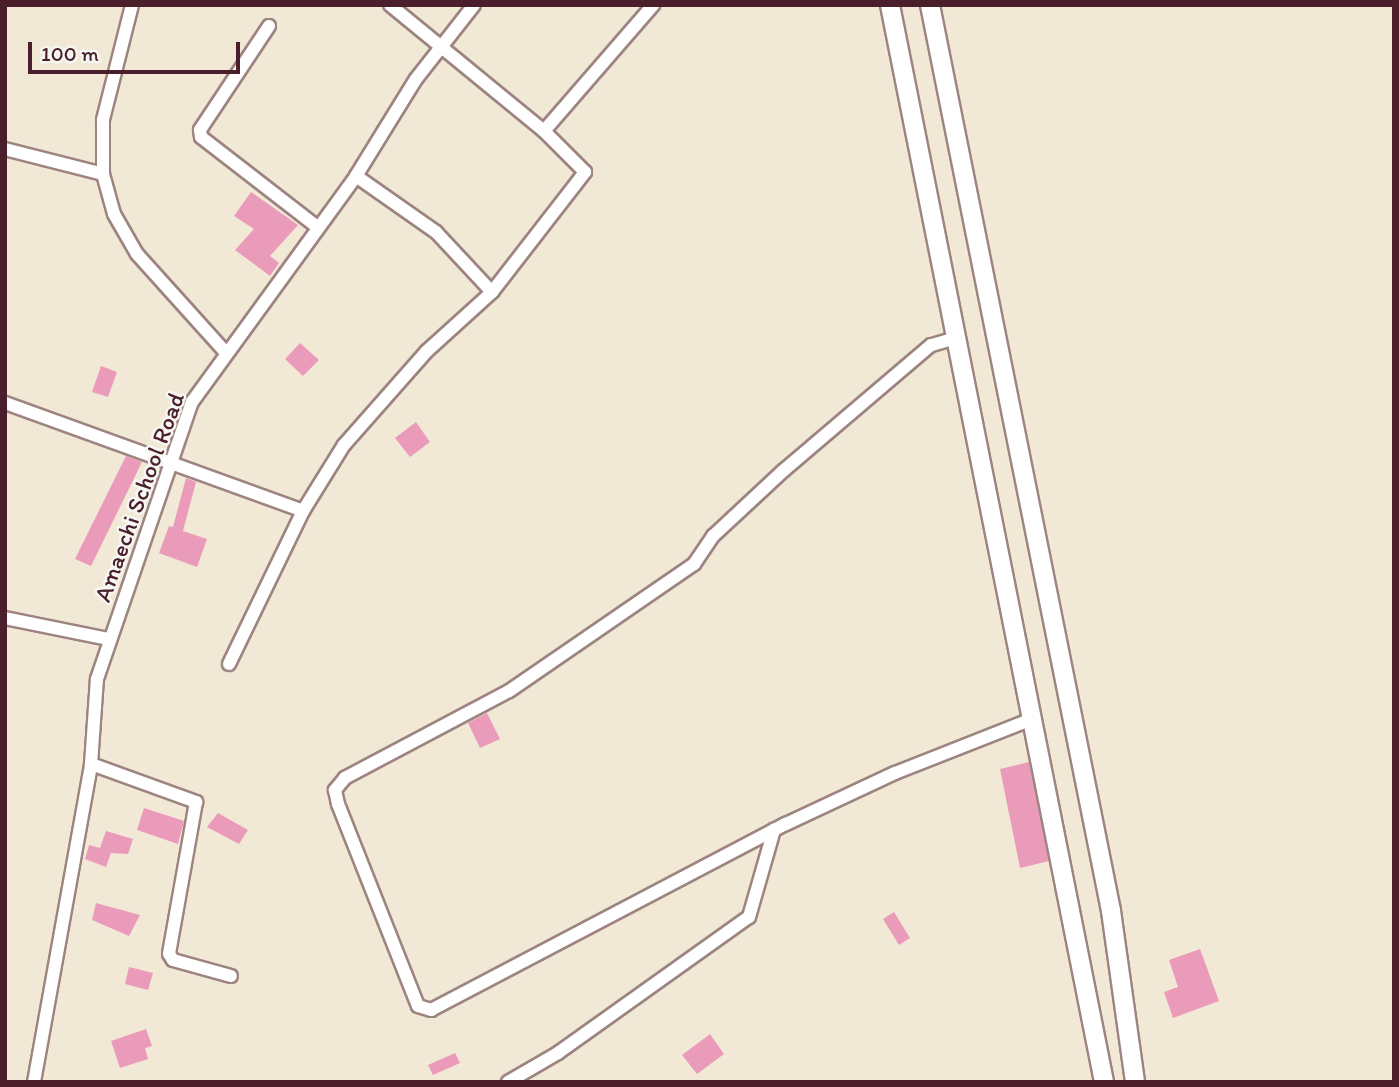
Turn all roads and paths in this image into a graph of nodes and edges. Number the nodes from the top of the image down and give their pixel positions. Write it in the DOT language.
graph roads {
  1 [pos="132,5"];
  2 [pos="390,5"];
  3 [pos="474,5"];
  4 [pos="653,5"];
  5 [pos="890,5"];
  6 [pos="930,5"];
  7 [pos="269,26"];
  8 [pos="442,45"];
  9 [pos="544,131"];
  10 [pos="5,149"];
  11 [pos="103,174"];
  12 [pos="356,176"];
  13 [pos="316,226"];
  14 [pos="492,292"];
  15 [pos="956,338"];
  16 [pos="226,353"];
  17 [pos="5,403"];
  18 [pos="170,462"];
  19 [pos="303,511"];
  20 [pos="5,618"];
  21 [pos="108,639"];
  22 [pos="229,664"];
  23 [pos="1032,719"];
  24 [pos="91,764"];
  25 [pos="774,830"];
  26 [pos="231,975"];
  27 [pos="34,1082"];
  28 [pos="508,1082"];
  29 [pos="1104,1082"];
  30 [pos="1135,1082"];
  1 -- 11 [label="street"];
  2 -- 8 [label="street"];
  3 -- 8 [label="street, Amaechi School Road"];
  4 -- 9 [label="street"];
  5 -- 15 [label="main road"];
  6 -- 30 [label="main road"];
  7 -- 13 [label="street"];
  8 -- 9 [label="street"];
  8 -- 12 [label="street, Amaechi School Road"];
  9 -- 14 [label="street"];
  10 -- 11 [label="street"];
  11 -- 16 [label="street"];
  12 -- 13 [label="street, Amaechi School Road"];
  12 -- 14 [label="street"];
  13 -- 16 [label="street, Amaechi School Road"];
  14 -- 19 [label="street"];
  15 -- 23 [label="main road"];
  15 -- 25 [label="street"];
  16 -- 18 [label="street, Amaechi School Road"];
  17 -- 18 [label="street"];
  18 -- 19 [label="street"];
  18 -- 21 [label="street, Amaechi School Road"];
  19 -- 22 [label="street"];
  20 -- 21 [label="street"];
  21 -- 24 [label="street, Amaechi School Road"];
  23 -- 25 [label="street"];
  23 -- 29 [label="main road"];
  24 -- 26 [label="street"];
  24 -- 27 [label="street, Amaechi School Road"];
  25 -- 28 [label="street"];
}
